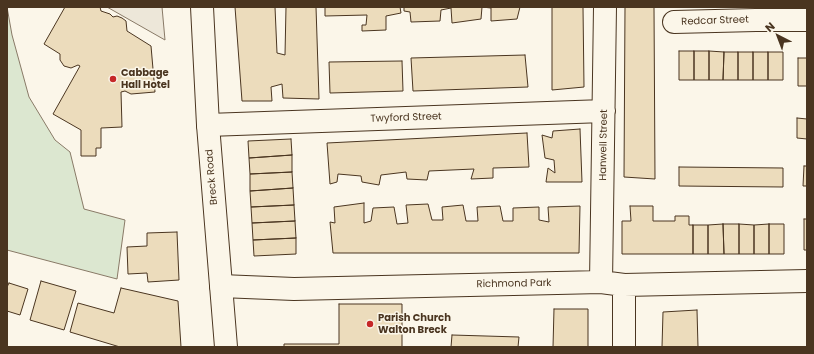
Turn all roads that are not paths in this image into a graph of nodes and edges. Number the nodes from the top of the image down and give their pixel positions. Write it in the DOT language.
graph roads {
  1 [pos="202,7"];
  2 [pos="605,7"];
  3 [pos="755,13"];
  4 [pos="807,20"];
  5 [pos="674,22"];
  6 [pos="604,111"];
  7 [pos="208,125"];
  8 [pos="807,280"];
  9 [pos="602,282"];
  10 [pos="624,285"];
  11 [pos="221,286"];
  12 [pos="226,347"];
  13 [pos="624,347"];
  1 -- 7 [label="street, Breck Road"];
  2 -- 6 [label="street, Hanwell Street"];
  3 -- 4 [label="street, Redcar Street"];
  3 -- 5 [label="street, Redcar Street"];
  6 -- 7 [label="street, Twyford Street"];
  6 -- 9 [label="street, Hanwell Street"];
  7 -- 11 [label="street, Breck Road"];
  8 -- 10 [label="street, Richmond Park"];
  9 -- 10 [label="street, Richmond Park"];
  9 -- 11 [label="street, Richmond Park"];
  10 -- 13 [label="street"];
  11 -- 12 [label="street, Breck Road"];
}
